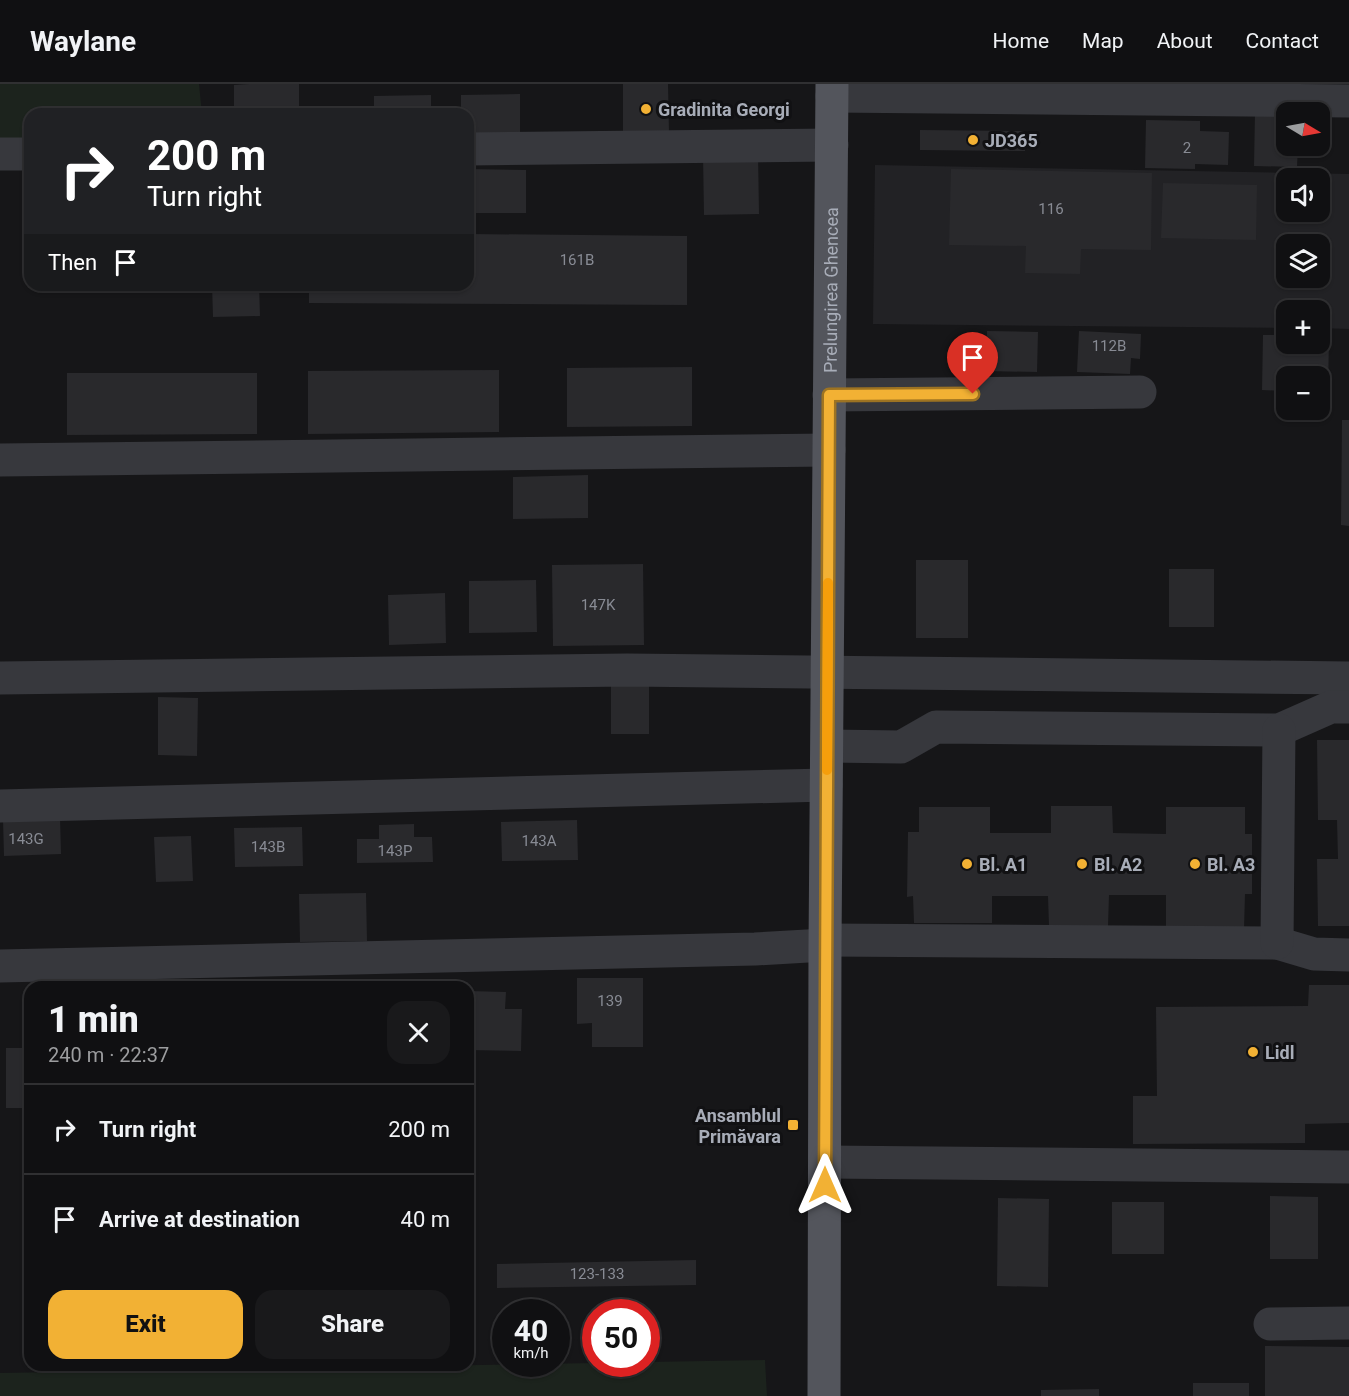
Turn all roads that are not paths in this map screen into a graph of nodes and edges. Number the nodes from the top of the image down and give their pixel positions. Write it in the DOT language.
graph roads {
  1 [pos="832,90"];
  2 [pos="1349,101"];
  3 [pos="832,145"];
  4 [pos="474,149"];
  5 [pos="0,154"];
  6 [pos="24,154"];
  7 [pos="1140,392"];
  8 [pos="829,395"];
  9 [pos="829,450"];
  10 [pos="0,460"];
  11 [pos="827,673"];
  12 [pos="0,678"];
  13 [pos="1349,678"];
  14 [pos="1349,707"];
  15 [pos="1279,730"];
  16 [pos="828,746"];
  17 [pos="826,785"];
  18 [pos="0,806"];
  19 [pos="825,943"];
  20 [pos="1277,943"];
  21 [pos="1349,955"];
  22 [pos="0,966"];
  23 [pos="825,1161"];
  24 [pos="1349,1167"];
  25 [pos="1349,1323"];
  26 [pos="1270,1324"];
  27 [pos="824,1396"];
  1 -- 2 [label="street"];
  1 -- 3 [label="main road, Prelungirea Ghencea"];
  3 -- 4 [label="street"];
  3 -- 8 [label="main road, Prelungirea Ghencea"];
  5 -- 6 [label="street"];
  7 -- 8 [label="street"];
  8 -- 9 [label="main road, Prelungirea Ghencea"];
  9 -- 10 [label="street"];
  9 -- 11 [label="main road, Prelungirea Ghencea"];
  11 -- 12 [label="street"];
  11 -- 13 [label="street"];
  11 -- 16 [label="main road, Prelungirea Ghencea"];
  14 -- 15 [label="street"];
  15 -- 16 [label="street"];
  15 -- 20 [label="street"];
  16 -- 17 [label="main road, Prelungirea Ghencea"];
  17 -- 18 [label="street"];
  17 -- 19 [label="main road, Prelungirea Ghencea"];
  19 -- 20 [label="street"];
  19 -- 22 [label="street"];
  19 -- 23 [label="main road, Prelungirea Ghencea"];
  20 -- 21 [label="street"];
  23 -- 24 [label="street"];
  23 -- 27 [label="main road, Prelungirea Ghencea"];
  25 -- 26 [label="street"];
}
